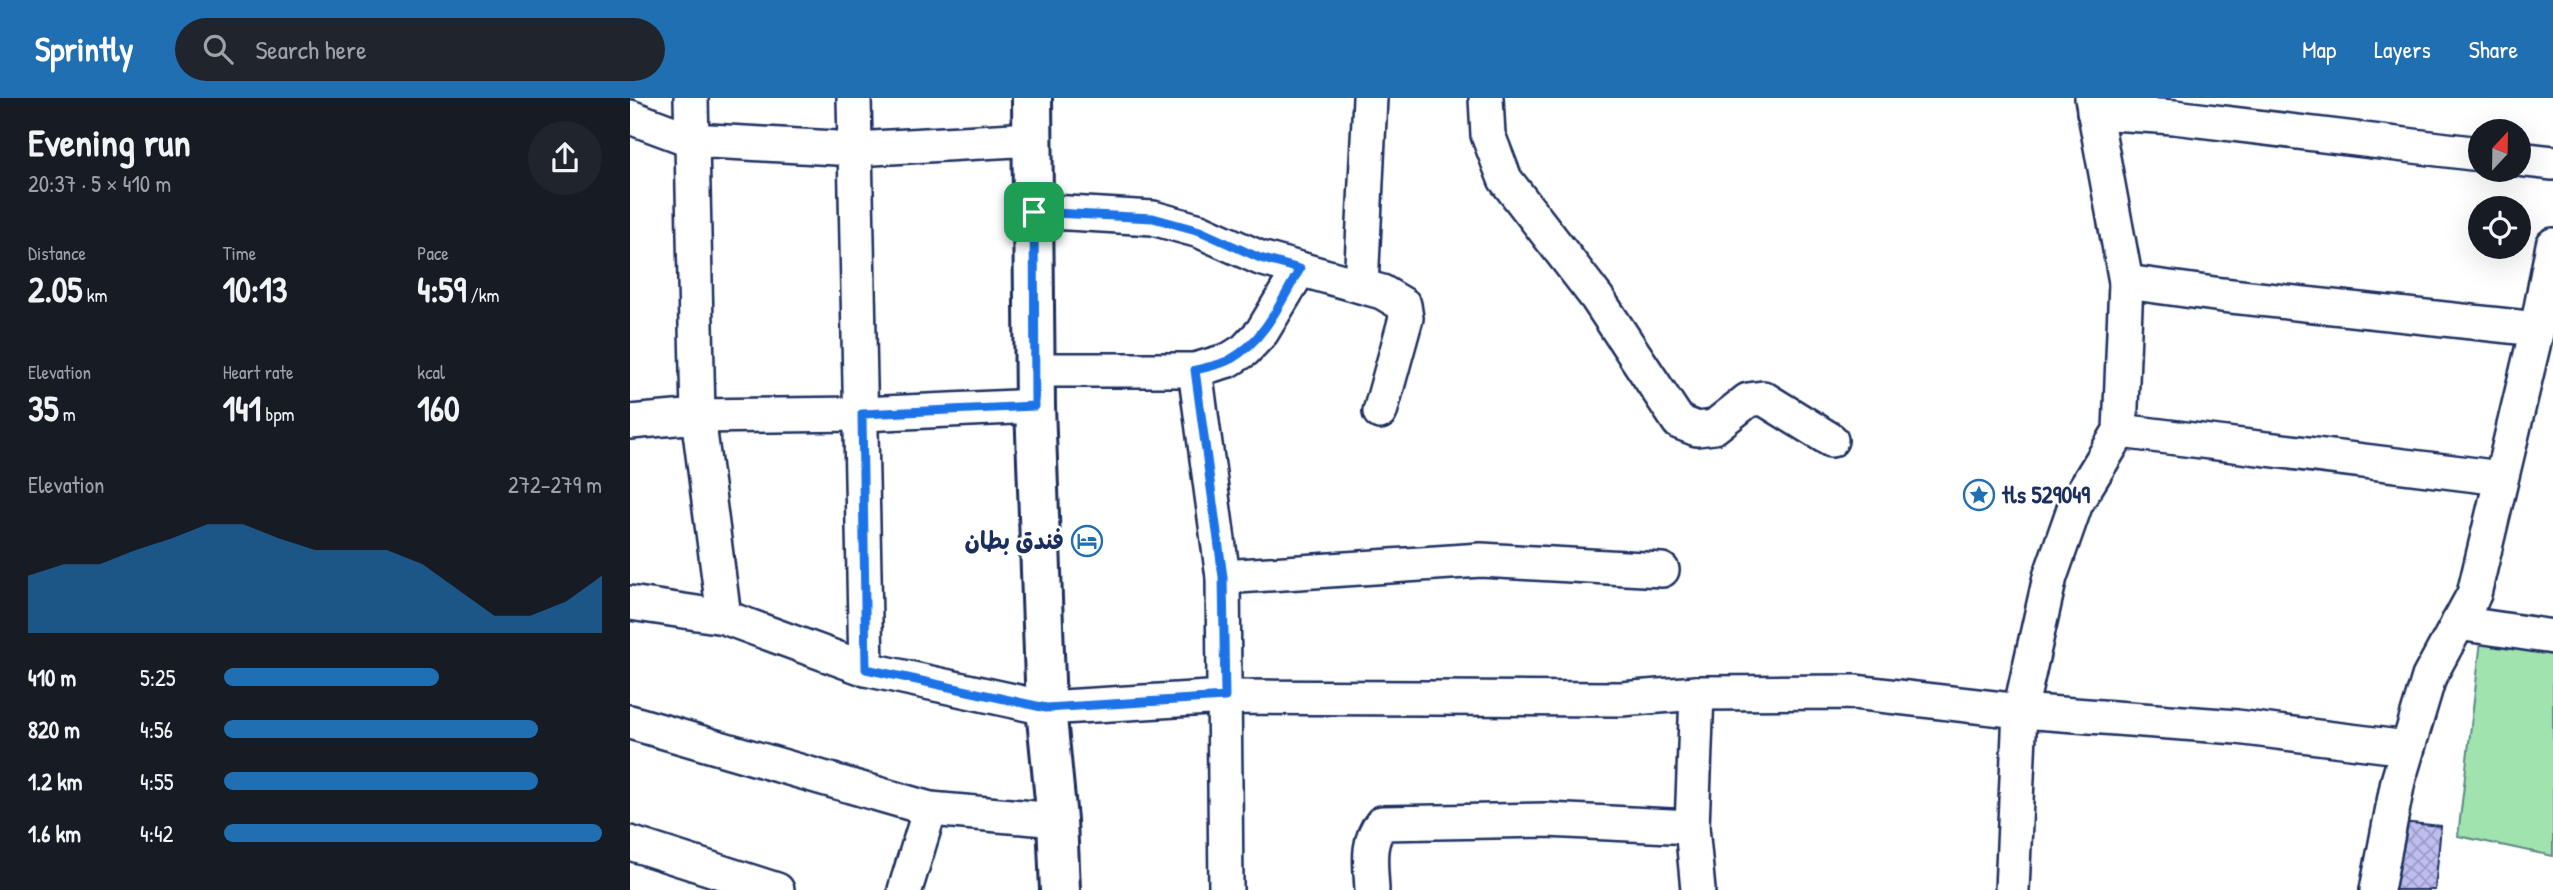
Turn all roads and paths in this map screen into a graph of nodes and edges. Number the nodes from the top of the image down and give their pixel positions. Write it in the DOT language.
graph roads {
  1 [pos="691,98"];
  2 [pos="854,98"];
  3 [pos="1032,98"];
  4 [pos="1370,98"];
  5 [pos="1486,98"];
  6 [pos="2093,105"];
  7 [pos="630,117"];
  8 [pos="1033,139"];
  9 [pos="692,140"];
  10 [pos="855,149"];
  11 [pos="2468,153"];
  12 [pos="2531,160"];
  13 [pos="2553,163"];
  14 [pos="1034,212"];
  15 [pos="2553,245"];
  16 [pos="1300,269"];
  17 [pos="2126,282"];
  18 [pos="1360,286"];
  19 [pos="2537,329"];
  20 [pos="1195,370"];
  21 [pos="1035,388"];
  22 [pos="1380,412"];
  23 [pos="862,414"];
  24 [pos="698,416"];
  25 [pos="630,422"];
  26 [pos="2120,431"];
  27 [pos="1831,440"];
  28 [pos="2501,478"];
  29 [pos="1662,570"];
  30 [pos="1223,577"];
  31 [pos="630,603"];
  32 [pos="724,617"];
  33 [pos="2458,623"];
  34 [pos="2553,637"];
  35 [pos="866,669"];
  36 [pos="1697,693"];
  37 [pos="1225,697"];
  38 [pos="1046,708"];
  39 [pos="2021,711"];
  40 [pos="630,722"];
  41 [pos="2407,748"];
  42 [pos="930,809"];
  43 [pos="1057,820"];
  44 [pos="1692,827"];
  45 [pos="630,843"];
  46 [pos="777,890"];
  47 [pos="905,890"];
  48 [pos="1060,890"];
  49 [pos="1226,890"];
  50 [pos="1372,890"];
  51 [pos="1698,890"];
  52 [pos="2012,890"];
  53 [pos="2376,890"];
  1 -- 9 [label="street"];
  2 -- 10 [label="street"];
  3 -- 8 [label="main road"];
  4 -- 18 [label="street"];
  5 -- 27 [label="street"];
  6 -- 11 [label="street"];
  6 -- 17 [label="street"];
  7 -- 9 [label="street"];
  8 -- 10 [label="street"];
  8 -- 14 [label="main road"];
  9 -- 10 [label="street"];
  9 -- 24 [label="street"];
  10 -- 23 [label="street"];
  12 -- 13 [label="street"];
  14 -- 16 [label="street"];
  14 -- 21 [label="main road"];
  15 -- 19 [label="street"];
  16 -- 18 [label="street"];
  16 -- 20 [label="street"];
  17 -- 19 [label="street"];
  17 -- 26 [label="street"];
  18 -- 22 [label="street"];
  19 -- 28 [label="street"];
  20 -- 21 [label="street"];
  20 -- 30 [label="street"];
  21 -- 23 [label="street"];
  21 -- 38 [label="main road"];
  23 -- 24 [label="street"];
  23 -- 35 [label="street"];
  24 -- 25 [label="street"];
  24 -- 32 [label="street"];
  26 -- 28 [label="street"];
  26 -- 39 [label="street"];
  28 -- 33 [label="street"];
  29 -- 30 [label="street"];
  30 -- 37 [label="street"];
  31 -- 32 [label="street"];
  32 -- 35 [label="street"];
  33 -- 34 [label="street"];
  33 -- 41 [label="street"];
  35 -- 38 [label="street"];
  36 -- 37 [label="street"];
  36 -- 39 [label="street"];
  36 -- 44 [label="street"];
  37 -- 38 [label="street"];
  37 -- 49 [label="street"];
  38 -- 43 [label="main road"];
  39 -- 41 [label="street"];
  39 -- 52 [label="street"];
  40 -- 42 [label="street"];
  41 -- 53 [label="street"];
  42 -- 43 [label="street"];
  42 -- 47 [label="street"];
  43 -- 48 [label="main road"];
  44 -- 50 [label="street"];
  44 -- 51 [label="street"];
  45 -- 46 [label="street"];
}
